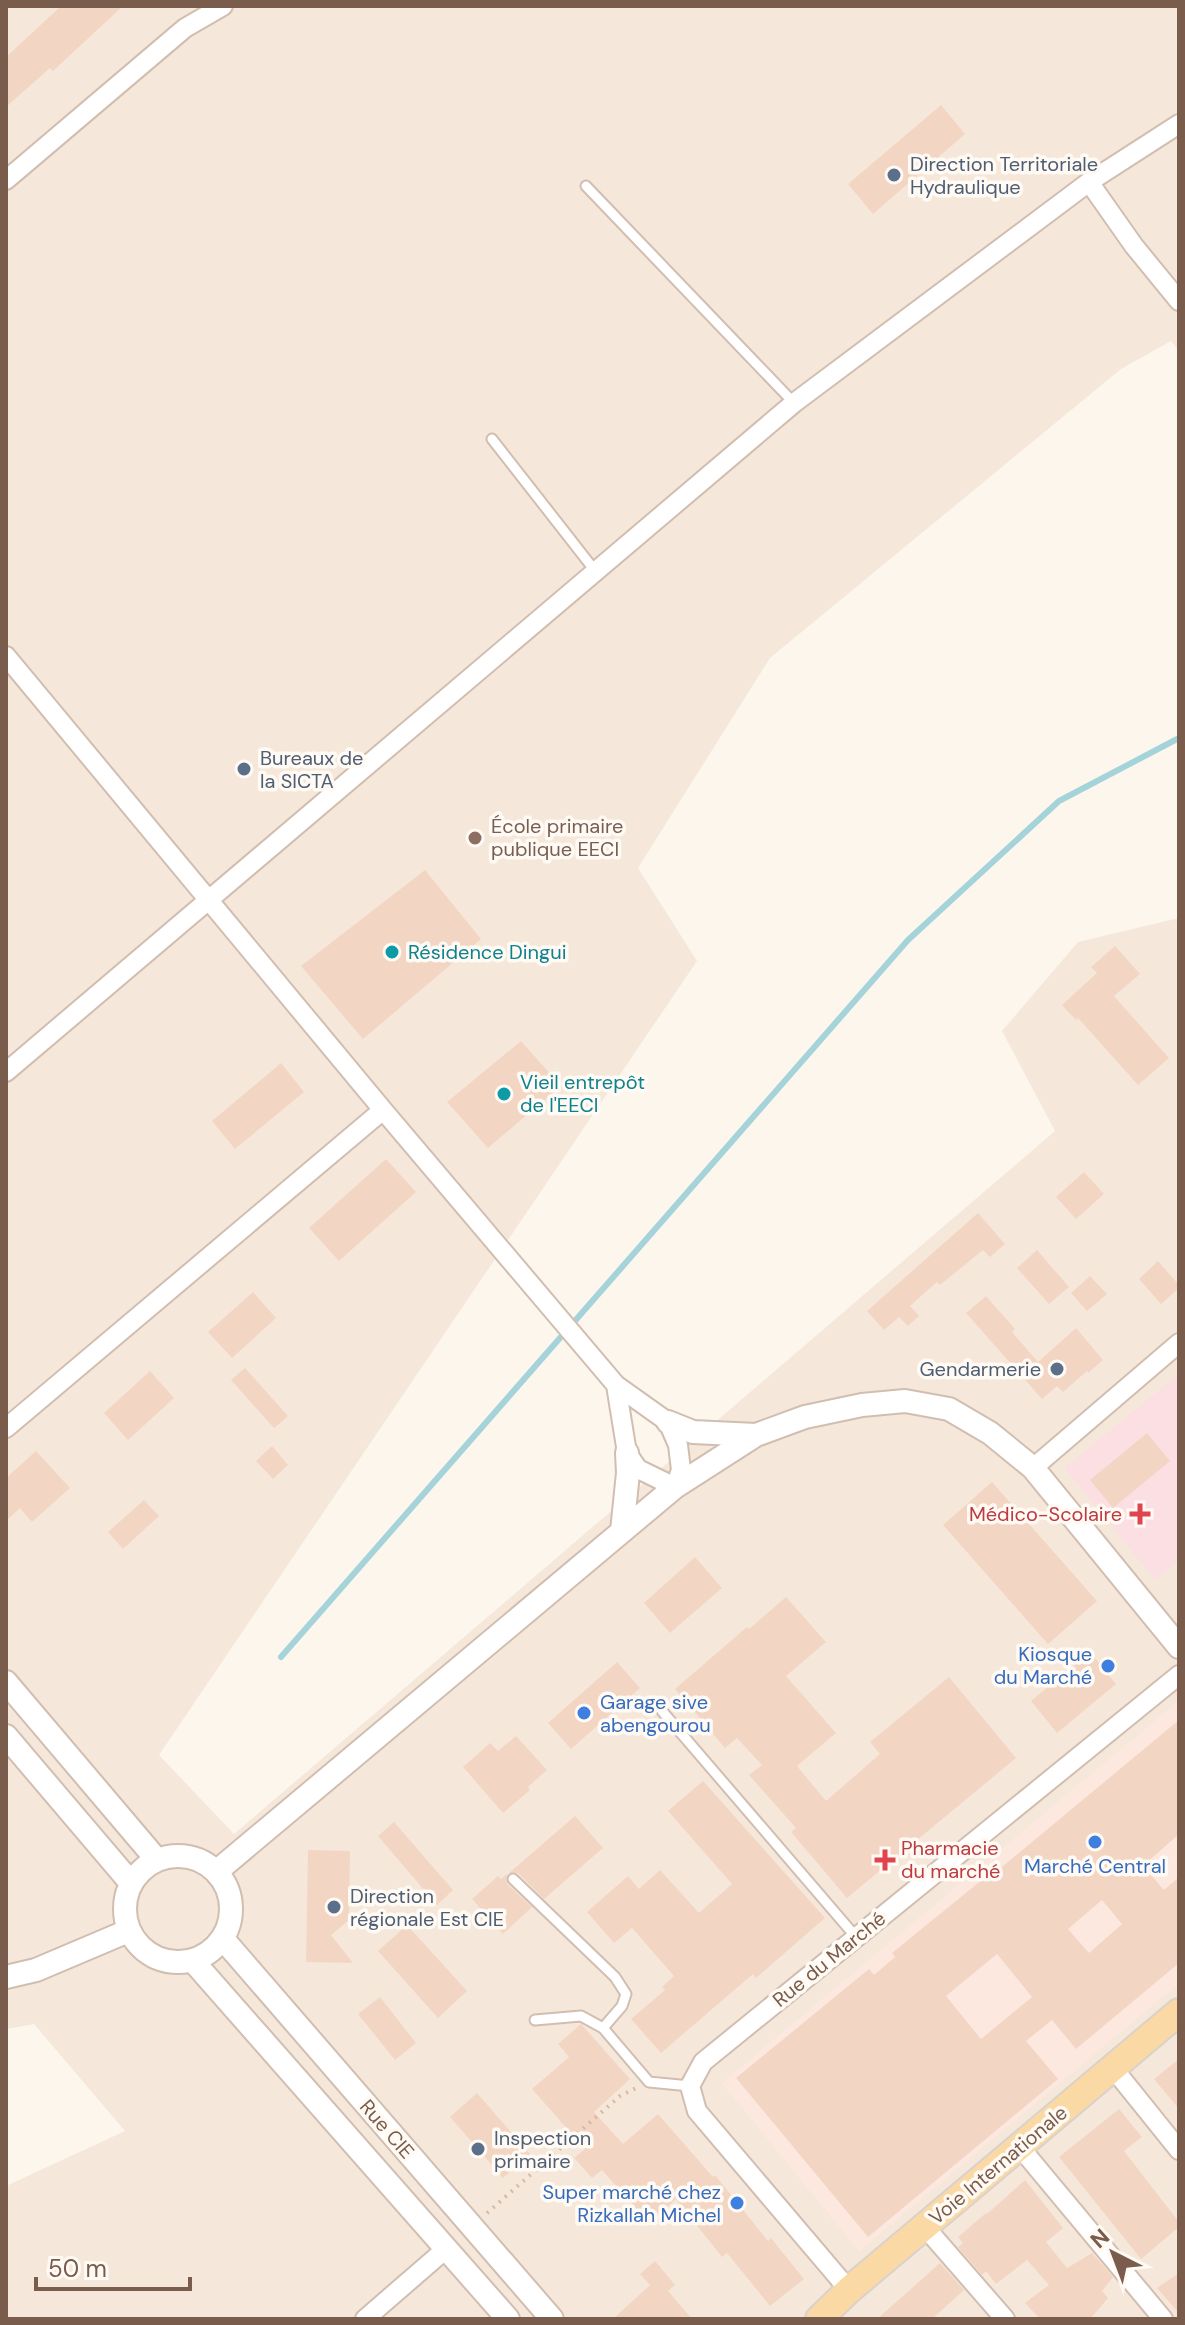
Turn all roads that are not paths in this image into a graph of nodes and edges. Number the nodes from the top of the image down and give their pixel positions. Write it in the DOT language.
graph roads {
  1 [pos="223,6"];
  2 [pos="1179,124"];
  3 [pos="6,180"];
  4 [pos="1089,182"];
  5 [pos="586,186"];
  6 [pos="1179,301"];
  7 [pos="794,403"];
  8 [pos="492,439"];
  9 [pos="596,572"];
  10 [pos="6,656"];
  11 [pos="208,902"];
  12 [pos="6,1072"];
  13 [pos="383,1110"];
  14 [pos="1179,1343"];
  15 [pos="616,1385"];
  16 [pos="668,1422"];
  17 [pos="6,1428"];
  18 [pos="756,1435"];
  19 [pos="627,1453"];
  20 [pos="1033,1468"];
  21 [pos="675,1487"];
  22 [pos="622,1531"];
  23 [pos="1179,1647"];
  24 [pos="1179,1675"];
  25 [pos="6,1682"];
  26 [pos="662,1711"];
  27 [pos="6,1736"];
  28 [pos="157,1860"];
  29 [pos="216,1872"];
  30 [pos="513,1879"];
  31 [pos="131,1883"];
  32 [pos="128,1931"];
  33 [pos="856,1937"];
  34 [pos="223,1939"];
  35 [pos="193,1961"];
  36 [pos="6,1977"];
  37 [pos="1179,2012"];
  38 [pos="535,2020"];
  39 [pos="603,2028"];
  40 [pos="1113,2068"];
  41 [pos="690,2086"];
  42 [pos="1019,2146"];
  43 [pos="1179,2150"];
  44 [pos="925,2227"];
  45 [pos="447,2248"];
  46 [pos="835,2309"];
  47 [pos="365,2319"];
  48 [pos="508,2319"];
  49 [pos="552,2319"];
  50 [pos="1005,2319"];
  51 [pos="1163,2319"];
  1 -- 3 [label="street"];
  2 -- 4 [label="street"];
  4 -- 6 [label="street"];
  4 -- 7 [label="street"];
  5 -- 7 [label="lane"];
  7 -- 9 [label="street"];
  8 -- 9 [label="lane"];
  9 -- 11 [label="street"];
  10 -- 11 [label="street"];
  11 -- 12 [label="street"];
  11 -- 13 [label="street"];
  13 -- 15 [label="street"];
  13 -- 17 [label="street"];
  14 -- 20 [label="street"];
  15 -- 16 [label="street"];
  15 -- 19 [label="street"];
  16 -- 18 [label="street"];
  16 -- 21 [label="street"];
  18 -- 20 [label="street"];
  18 -- 21 [label="street"];
  19 -- 21 [label="street"];
  19 -- 22 [label="street"];
  20 -- 23 [label="street"];
  21 -- 22 [label="street"];
  22 -- 29 [label="street"];
  24 -- 33 [label="street, Rue du Marché"];
  25 -- 28 [label="street"];
  26 -- 33 [label="lane"];
  27 -- 31 [label="street"];
  28 -- 29 [label="street"];
  28 -- 31 [label="street"];
  29 -- 34 [label="street"];
  30 -- 39 [label="lane"];
  31 -- 32 [label="street"];
  32 -- 35 [label="street"];
  32 -- 36 [label="street"];
  33 -- 41 [label="street, Rue du Marché"];
  34 -- 35 [label="street"];
  34 -- 49 [label="street, Rue CIE"];
  35 -- 45 [label="street, Rue CIE"];
  37 -- 40 [label="main road, Voie Internationale"];
  38 -- 39 [label="lane"];
  39 -- 41 [label="lane"];
  40 -- 42 [label="main road, Voie Internationale"];
  40 -- 43 [label="street"];
  41 -- 46 [label="street"];
  42 -- 44 [label="main road, Voie Internationale"];
  42 -- 51 [label="street"];
  44 -- 46 [label="main road, Voie Internationale"];
  44 -- 50 [label="street"];
  45 -- 47 [label="street"];
  45 -- 48 [label="street, Rue CIE"];
}
